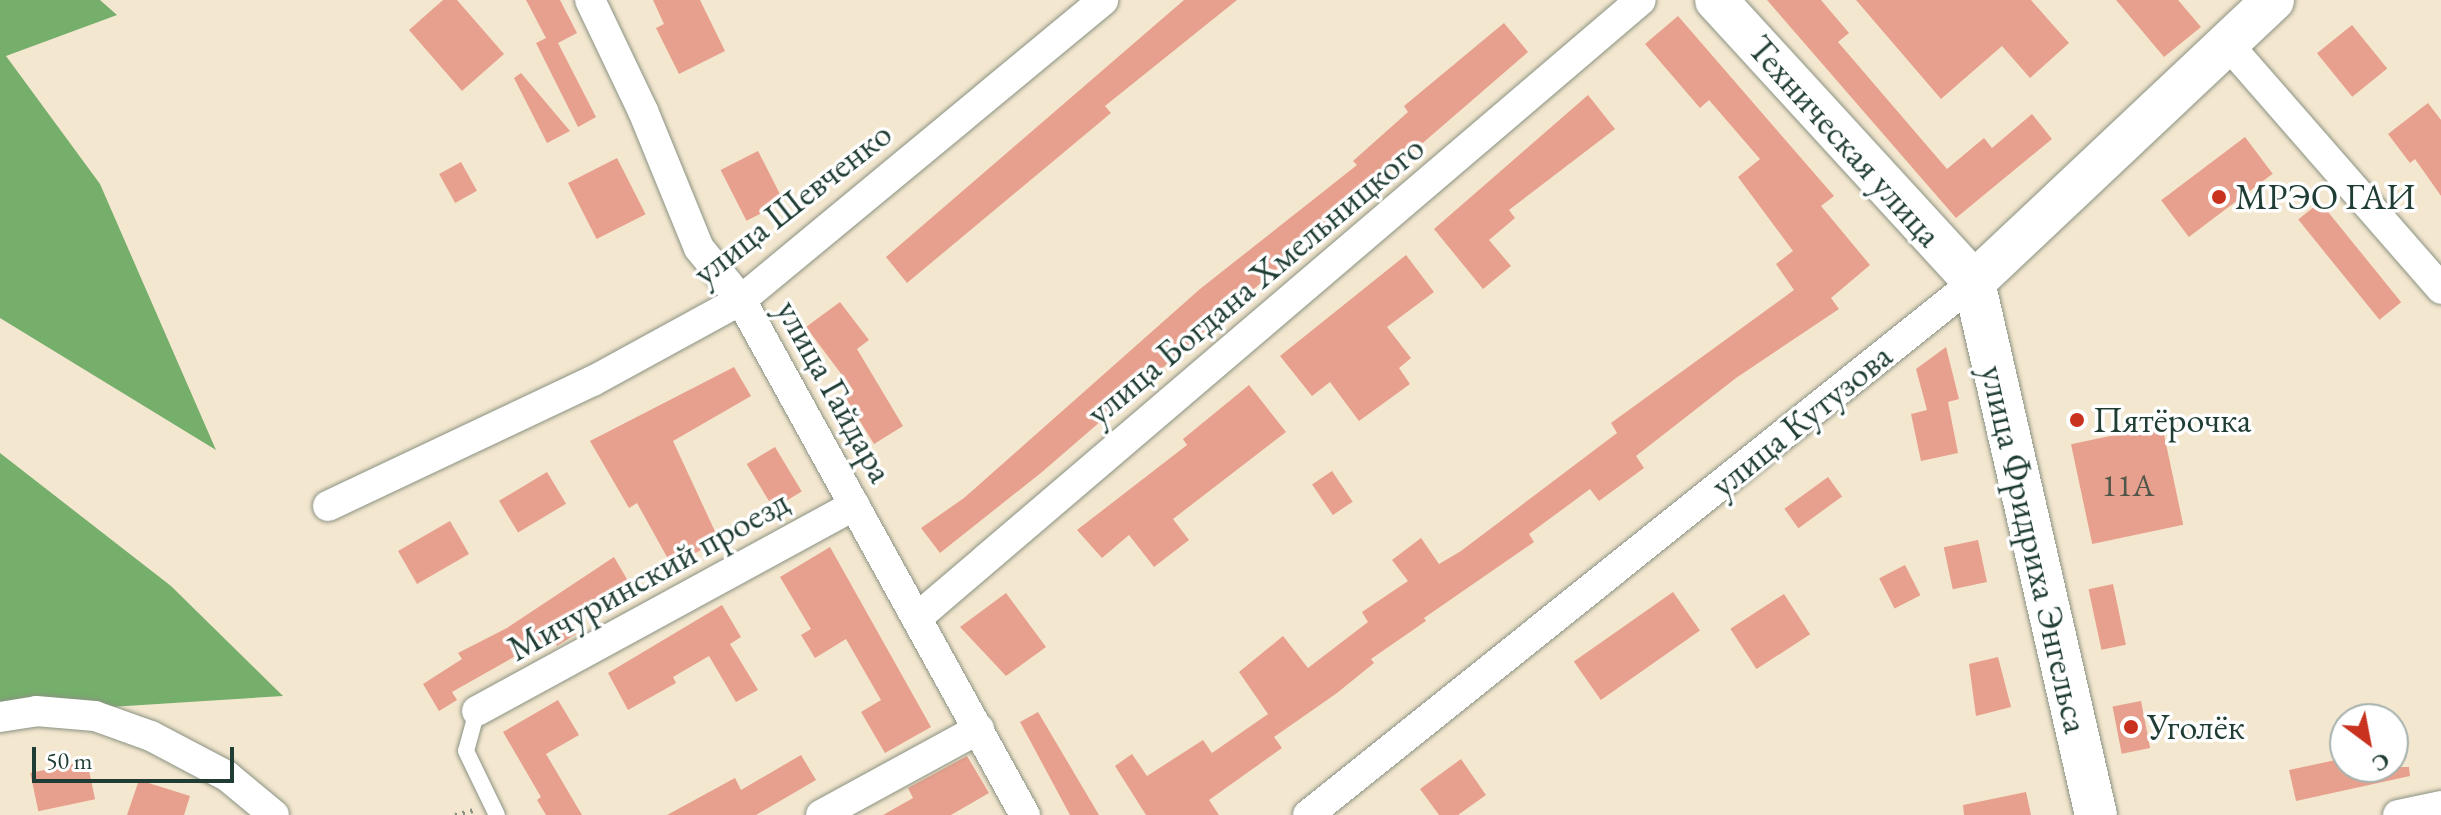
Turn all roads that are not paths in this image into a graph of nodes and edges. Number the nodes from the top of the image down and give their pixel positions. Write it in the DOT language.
graph roads {
  1 [pos="590,0"];
  2 [pos="1103,0"];
  3 [pos="1641,0"];
  4 [pos="1716,0"];
  5 [pos="2273,0"];
  6 [pos="2225,41"];
  7 [pos="1974,282"];
  8 [pos="2441,289"];
  9 [pos="741,300"];
  10 [pos="855,505"];
  11 [pos="328,506"];
  12 [pos="918,617"];
  13 [pos="477,711"];
  14 [pos="0,717"];
  15 [pos="979,729"];
  16 [pos="2441,806"];
  17 [pos="274,815"];
  18 [pos="497,815"];
  19 [pos="821,815"];
  20 [pos="1025,815"];
  21 [pos="1308,815"];
  22 [pos="2096,815"];
  23 [pos="2398,815"];
  1 -- 9 [label="street, улица Гайдара"];
  2 -- 9 [label="street, улица Шевченко"];
  3 -- 12 [label="street, улица Богдана Хмельницкого"];
  4 -- 7 [label="main road, Техническая улица"];
  5 -- 6 [label="main road, улица Кутузова"];
  6 -- 7 [label="main road, улица Кутузова"];
  6 -- 8 [label="street"];
  7 -- 21 [label="street, улица Кутузова"];
  7 -- 22 [label="main road, улица Фридриха Энгельса"];
  9 -- 10 [label="street, улица Гайдара"];
  9 -- 11 [label="street, улица Шевченко"];
  10 -- 12 [label="street, улица Гайдара"];
  10 -- 13 [label="street, Мичуринский проезд"];
  12 -- 15 [label="street, улица Гайдара"];
  13 -- 18 [label="lane"];
  14 -- 17 [label="street"];
  15 -- 19 [label="street"];
  15 -- 20 [label="street, улица Гайдара"];
  16 -- 23 [label="street"];
}
